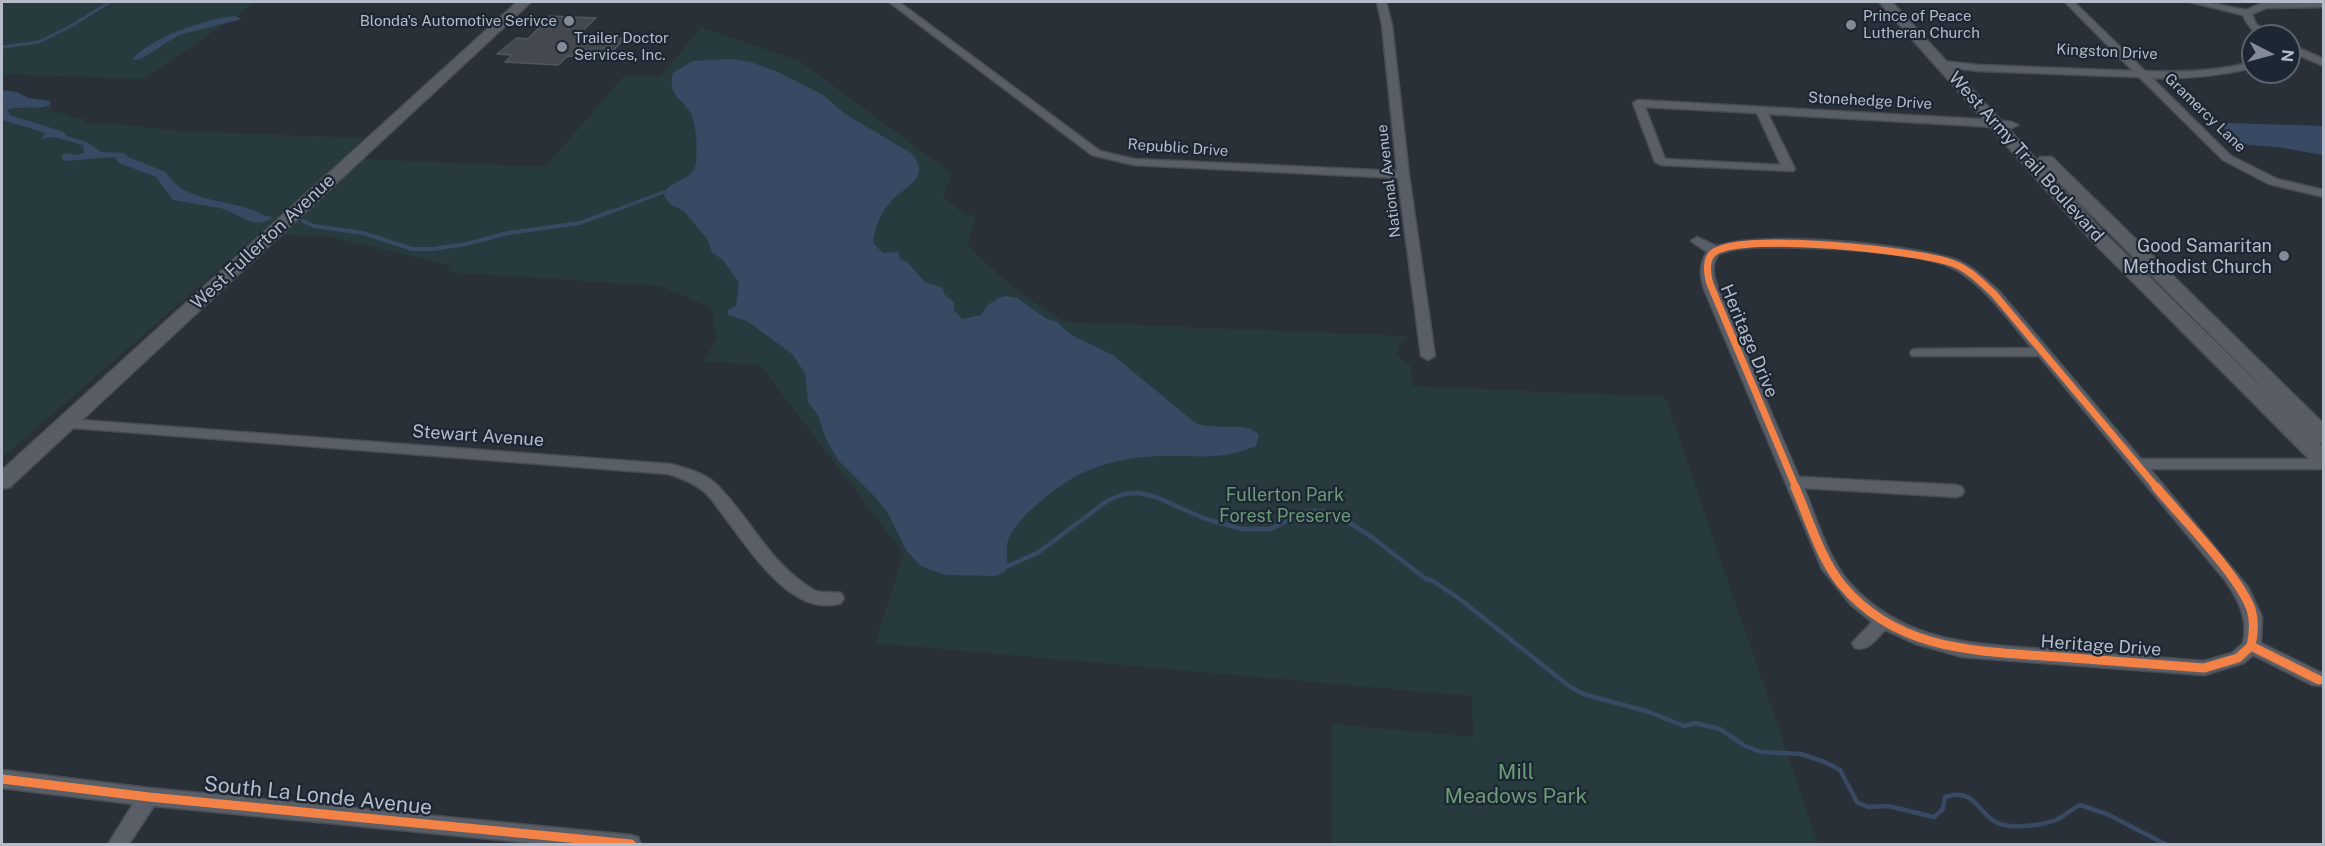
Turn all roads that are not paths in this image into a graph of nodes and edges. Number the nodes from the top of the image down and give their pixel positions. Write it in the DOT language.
graph roads {
  1 [pos="524,2"];
  2 [pos="894,2"];
  3 [pos="1382,2"];
  4 [pos="2069,2"];
  5 [pos="2195,2"];
  6 [pos="2324,4"];
  7 [pos="1897,6"];
  8 [pos="2247,13"];
  9 [pos="2252,24"];
  10 [pos="2301,53"];
  11 [pos="2241,58"];
  12 [pos="2324,63"];
  13 [pos="1941,64"];
  14 [pos="2214,64"];
  15 [pos="1958,65"];
  16 [pos="2241,68"];
  17 [pos="2140,71"];
  18 [pos="2228,71"];
  19 [pos="1761,110"];
  20 [pos="2004,124"];
  21 [pos="1403,175"];
  22 [pos="2278,184"];
  23 [pos="2265,194"];
  24 [pos="2324,194"];
  25 [pos="2095,234"];
  26 [pos="2120,234"];
  27 [pos="1697,241"];
  28 [pos="1716,250"];
  29 [pos="1967,254"];
  30 [pos="1952,262"];
  31 [pos="2043,352"];
  32 [pos="1917,353"];
  33 [pos="1428,356"];
  34 [pos="66,424"];
  35 [pos="2324,436"];
  36 [pos="2324,463"];
  37 [pos="2137,464"];
  38 [pos="2,482"];
  39 [pos="1792,482"];
  40 [pos="1956,491"];
  41 [pos="835,598"];
  42 [pos="1883,622"];
  43 [pos="1861,643"];
  44 [pos="2251,646"];
  45 [pos="2319,680"];
  46 [pos="2,779"];
  47 [pos="149,797"];
  48 [pos="118,844"];
  49 [pos="631,844"];
  1 -- 34 [label="main road, West Fullerton Avenue"];
  2 -- 21 [label="street, Republic Drive"];
  3 -- 21 [label="street, National Avenue"];
  4 -- 17 [label="street, Gramercy Lane"];
  5 -- 8 [label="street"];
  6 -- 8 [label="street"];
  7 -- 13 [label="main road, West Army Trail Boulevard"];
  7 -- 15 [label="main road, West Army Trail Boulevard"];
  8 -- 9 [label="street"];
  10 -- 12 [label="street"];
  11 -- 14 [label="street, Kingston Drive"];
  13 -- 15 [label="street, Kingston Drive"];
  13 -- 20 [label="main road, West Army Trail Boulevard"];
  14 -- 17 [label="street, Kingston Drive"];
  14 -- 18 [label="street"];
  15 -- 17 [label="street, Kingston Drive"];
  15 -- 20 [label="main road, West Army Trail Boulevard"];
  16 -- 18 [label="street, Kingston Drive"];
  17 -- 18 [label="street, Kingston Drive"];
  17 -- 22 [label="street, Gramercy Lane"];
  19 -- 19 [label="street, Stonehedge Drive"];
  19 -- 20 [label="street, Stonehedge Drive"];
  20 -- 25 [label="main road, West Army Trail Boulevard"];
  20 -- 26 [label="main road, West Army Trail Boulevard"];
  21 -- 33 [label="street, National Avenue"];
  22 -- 23 [label="street"];
  22 -- 24 [label="street, Gramercy Lane"];
  25 -- 26 [label="main road"];
  25 -- 36 [label="main road, West Army Trail Boulevard"];
  26 -- 35 [label="main road, West Army Trail Boulevard"];
  27 -- 28 [label="street"];
  28 -- 30 [label="street"];
  28 -- 39 [label="street, Heritage Drive"];
  29 -- 30 [label="street"];
  30 -- 31 [label="street"];
  31 -- 32 [label="street"];
  31 -- 37 [label="street"];
  34 -- 38 [label="main road, West Fullerton Avenue"];
  34 -- 41 [label="street, Stewart Avenue"];
  36 -- 37 [label="street"];
  37 -- 44 [label="street"];
  39 -- 40 [label="street"];
  39 -- 42 [label="street, Heritage Drive"];
  42 -- 43 [label="street"];
  42 -- 44 [label="street, Heritage Drive"];
  44 -- 45 [label="street"];
  46 -- 47 [label="street, South La Londe Avenue"];
  47 -- 48 [label="street"];
  47 -- 49 [label="street, South La Londe Avenue"];
}
